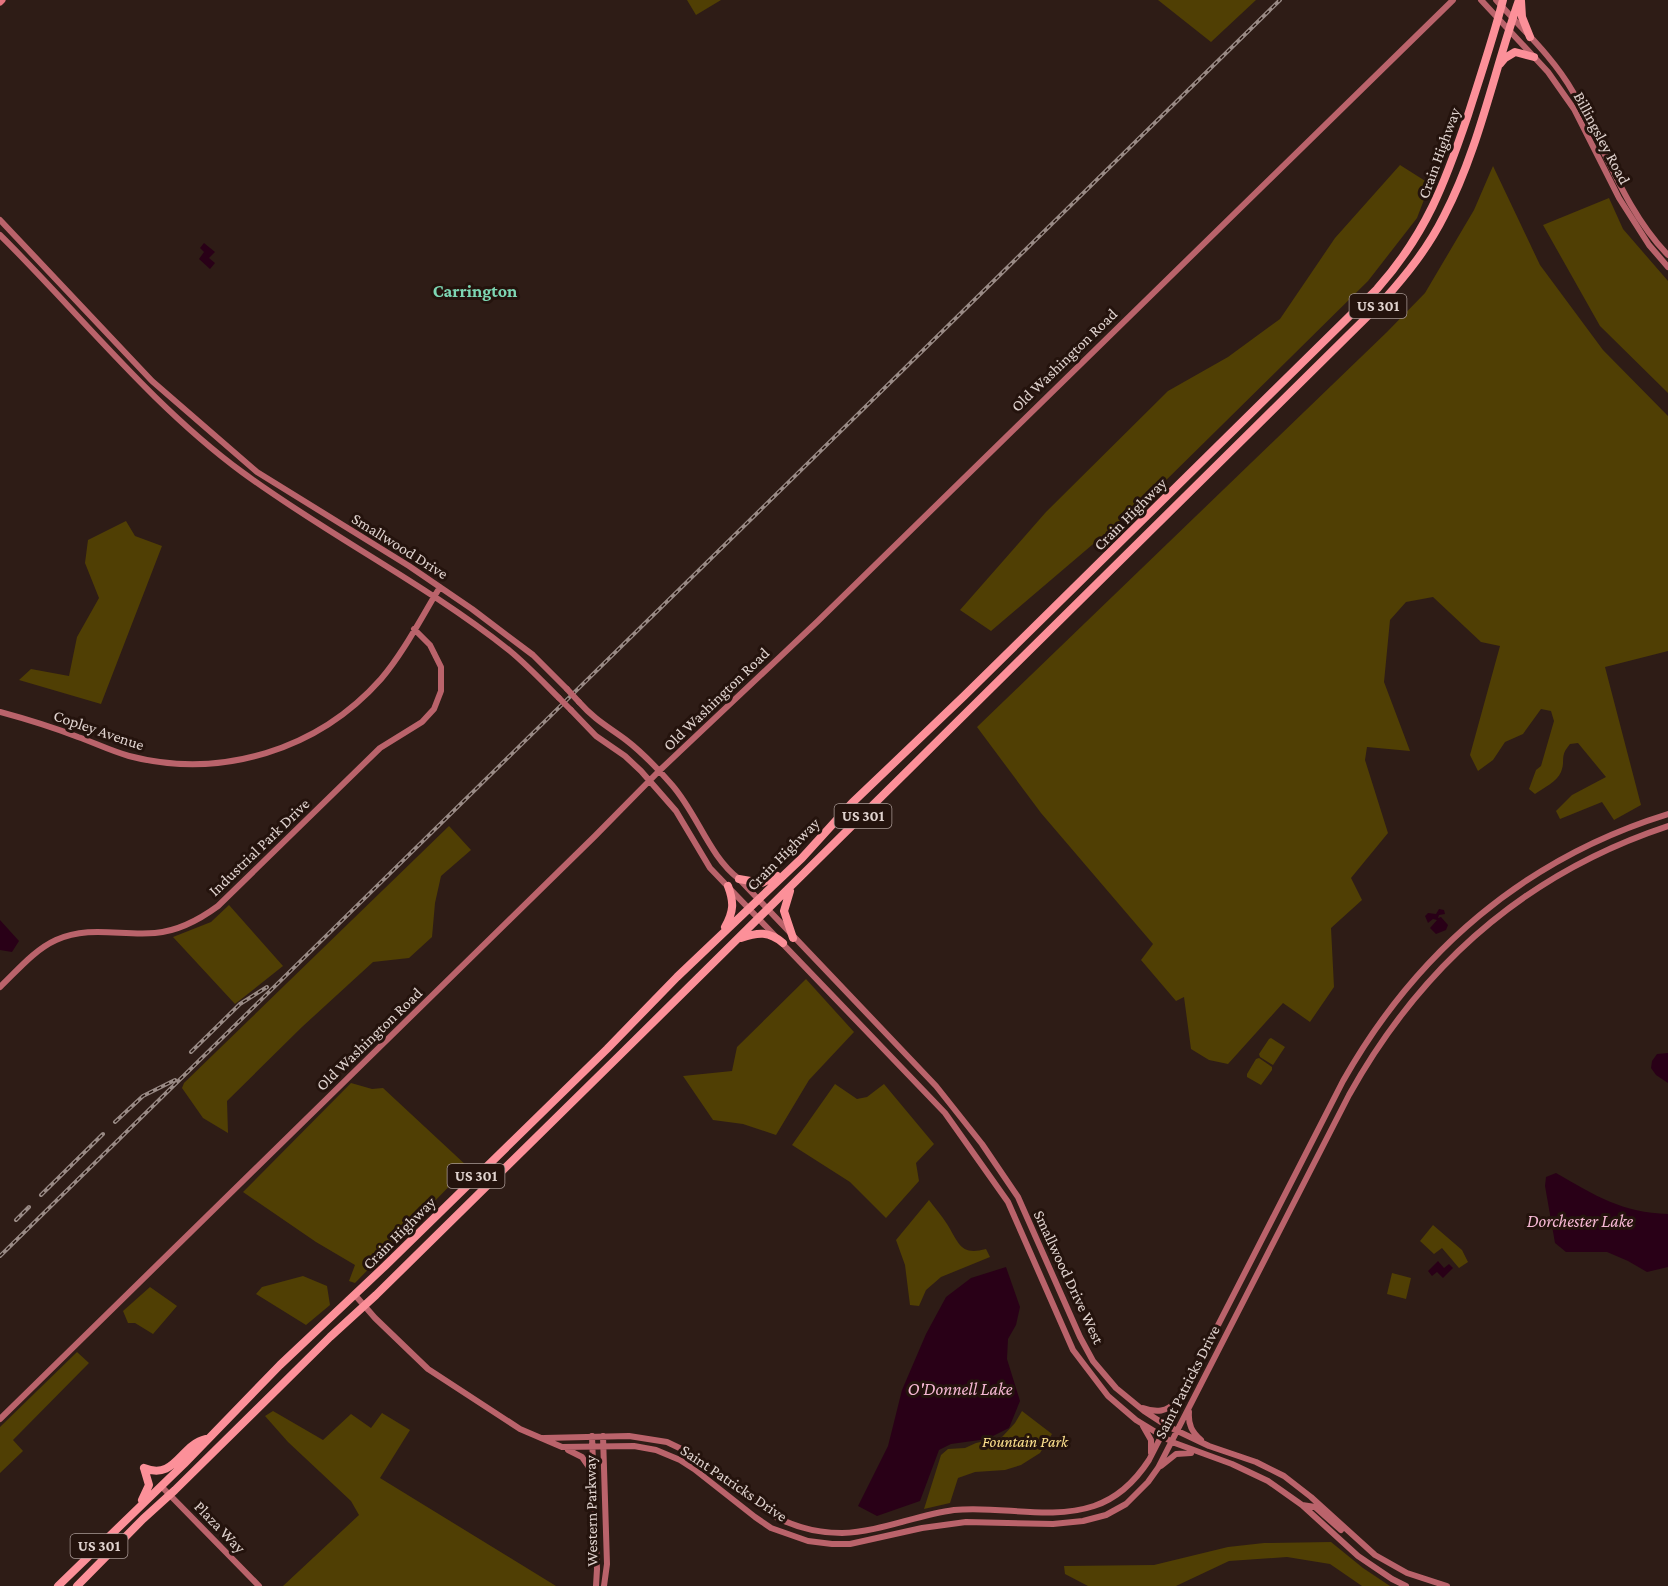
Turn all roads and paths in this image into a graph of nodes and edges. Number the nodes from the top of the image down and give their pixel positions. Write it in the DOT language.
graph roads {
  1 [pos="1453,0"];
  2 [pos="1481,0"];
  3 [pos="1520,0"];
  4 [pos="1500,2"];
  5 [pos="1498,17"];
  6 [pos="1512,19"];
  7 [pos="1508,29"];
  8 [pos="1530,37"];
  9 [pos="1534,57"];
  10 [pos="1495,73"];
  11 [pos="0,220"];
  12 [pos="0,235"];
  13 [pos="1668,255"];
  14 [pos="1668,267"];
  15 [pos="1185,477"];
  16 [pos="1193,489"];
  17 [pos="440,587"];
  18 [pos="435,597"];
  19 [pos="1058,603"];
  20 [pos="1067,614"];
  21 [pos="414,629"];
  22 [pos="0,712"];
  23 [pos="659,771"];
  24 [pos="650,781"];
  25 [pos="1668,814"];
  26 [pos="1668,826"];
  27 [pos="794,866"];
  28 [pos="1543,869"];
  29 [pos="739,879"];
  30 [pos="792,885"];
  31 [pos="728,886"];
  32 [pos="1525,896"];
  33 [pos="758,899"];
  34 [pos="749,907"];
  35 [pos="768,910"];
  36 [pos="760,917"];
  37 [pos="722,934"];
  38 [pos="793,938"];
  39 [pos="737,940"];
  40 [pos="783,943"];
  41 [pos="0,987"];
  42 [pos="355,1295"];
  43 [pos="365,1306"];
  44 [pos="1180,1399"];
  45 [pos="1136,1406"];
  46 [pos="1190,1408"];
  47 [pos="0,1419"];
  48 [pos="1141,1423"];
  49 [pos="1167,1426"];
  50 [pos="1178,1431"];
  51 [pos="592,1436"];
  52 [pos="603,1436"];
  53 [pos="1161,1436"];
  54 [pos="543,1438"];
  55 [pos="207,1439"];
  56 [pos="1172,1442"];
  57 [pos="1209,1446"];
  58 [pos="562,1447"];
  59 [pos="592,1447"];
  60 [pos="604,1447"];
  61 [pos="1199,1454"];
  62 [pos="1247,1459"];
  63 [pos="1149,1460"];
  64 [pos="1158,1468"];
  65 [pos="593,1474"];
  66 [pos="161,1486"];
  67 [pos="1282,1490"];
  68 [pos="170,1496"];
  69 [pos="1302,1505"];
  70 [pos="140,1506"];
  71 [pos="961,1510"];
  72 [pos="922,1528"];
  73 [pos="1375,1555"];
  74 [pos="58,1586"];
  75 [pos="77,1586"];
  76 [pos="259,1586"];
  77 [pos="596,1586"];
  78 [pos="604,1586"];
  79 [pos="1406,1586"];
  80 [pos="1447,1586"];
  1 -- 23 [label="main road, Old Washington Road"];
  2 -- 5 [label="main road, Billingsley Road"];
  3 -- 6 [label="highway, Crain Highway / US 301"];
  3 -- 8 [label="highway"];
  4 -- 5 [label="highway, Crain Highway / US 301"];
  4 -- 6 [label="main road, Billingsley Road"];
  5 -- 7 [label="main road, Billingsley Road"];
  5 -- 15 [label="highway, Crain Highway / US 301"];
  6 -- 7 [label="highway, Crain Highway / US 301"];
  6 -- 8 [label="main road, Billingsley Road"];
  7 -- 9 [label="main road, Billingsley Road"];
  7 -- 10 [label="highway, Crain Highway / US 301"];
  8 -- 13 [label="main road, Billingsley Road"];
  9 -- 10 [label="highway"];
  9 -- 14 [label="main road, Billingsley Road"];
  10 -- 16 [label="highway, Crain Highway / US 301"];
  11 -- 17 [label="main road, Smallwood Drive"];
  12 -- 18 [label="main road, Smallwood Drive"];
  15 -- 16 [label="highway"];
  15 -- 19 [label="highway, Crain Highway / US 301"];
  16 -- 20 [label="highway, Crain Highway / US 301"];
  17 -- 18 [label="main road, Copley Avenue"];
  17 -- 23 [label="main road, Smallwood Drive, bridge"];
  18 -- 21 [label="main road, Copley Avenue"];
  18 -- 24 [label="main road, Smallwood Drive, bridge"];
  19 -- 20 [label="highway"];
  19 -- 27 [label="highway, Crain Highway / US 301"];
  20 -- 30 [label="highway, Crain Highway / US 301"];
  21 -- 22 [label="main road, Copley Avenue"];
  21 -- 41 [label="main road, Industrial Park Drive"];
  23 -- 24 [label="main road, Old Washington Road"];
  23 -- 29 [label="main road, Smallwood Drive"];
  24 -- 31 [label="main road, Smallwood Drive"];
  24 -- 47 [label="main road, Old Washington Road"];
  25 -- 28 [label="main road, Saint Patricks Drive"];
  26 -- 32 [label="main road, Saint Patricks Drive"];
  27 -- 29 [label="highway"];
  27 -- 33 [label="highway, Crain Highway / US 301"];
  28 -- 32 [label="main road"];
  28 -- 44 [label="main road, Saint Patricks Drive"];
  29 -- 33 [label="main road, Smallwood Drive"];
  30 -- 35 [label="highway, Crain Highway / US 301"];
  30 -- 38 [label="highway"];
  31 -- 34 [label="main road, Smallwood Drive"];
  31 -- 37 [label="highway"];
  32 -- 46 [label="main road, Saint Patricks Drive"];
  33 -- 34 [label="highway, Crain Highway / US 301"];
  33 -- 35 [label="main road, Smallwood Drive"];
  34 -- 36 [label="main road, Smallwood Drive"];
  34 -- 37 [label="highway, Crain Highway / US 301"];
  35 -- 36 [label="highway, Crain Highway / US 301"];
  35 -- 38 [label="main road, Smallwood Drive West"];
  36 -- 39 [label="highway, Crain Highway / US 301"];
  36 -- 40 [label="main road, Smallwood Drive West"];
  37 -- 42 [label="highway, Crain Highway / US 301"];
  38 -- 45 [label="main road, Smallwood Drive West"];
  39 -- 40 [label="highway"];
  39 -- 43 [label="highway, Crain Highway / US 301"];
  40 -- 48 [label="main road, Smallwood Drive West"];
  42 -- 43 [label="main road, Saint Patricks Drive"];
  42 -- 55 [label="highway, Crain Highway / US 301"];
  43 -- 54 [label="main road, Saint Patricks Drive"];
  43 -- 68 [label="highway, Crain Highway / US 301"];
  44 -- 45 [label="main road"];
  44 -- 49 [label="main road, Saint Patricks Drive"];
  45 -- 49 [label="main road, Smallwood Drive West"];
  46 -- 50 [label="main road, Saint Patricks Drive"];
  46 -- 57 [label="main road"];
  48 -- 53 [label="main road, Smallwood Drive West"];
  48 -- 63 [label="main road"];
  49 -- 50 [label="main road, Smallwood Drive West"];
  49 -- 53 [label="main road, Saint Patricks Drive"];
  50 -- 56 [label="main road, Saint Patricks Drive"];
  50 -- 57 [label="main road, Smallwood Drive West"];
  51 -- 52 [label="main road, Saint Patricks Drive"];
  51 -- 54 [label="main road, Saint Patricks Drive"];
  51 -- 59 [label="main road, Western Parkway"];
  52 -- 60 [label="main road, Western Parkway"];
  52 -- 71 [label="main road, Saint Patricks Drive"];
  53 -- 56 [label="main road, Smallwood Drive West"];
  53 -- 63 [label="main road, Saint Patricks Drive"];
  54 -- 58 [label="main road, Saint Patricks Drive"];
  55 -- 66 [label="highway, Crain Highway / US 301"];
  55 -- 70 [label="highway"];
  56 -- 61 [label="main road, Smallwood Drive West"];
  56 -- 64 [label="main road, Saint Patricks Drive"];
  57 -- 62 [label="main road, Smallwood Drive West"];
  58 -- 59 [label="main road, Saint Patricks Drive"];
  58 -- 65 [label="main road"];
  59 -- 60 [label="main road, Saint Patricks Drive"];
  59 -- 65 [label="main road, Western Parkway"];
  60 -- 72 [label="main road, Saint Patricks Drive"];
  60 -- 78 [label="main road, Western Parkway"];
  61 -- 64 [label="main road"];
  61 -- 67 [label="main road, Smallwood Drive West"];
  62 -- 67 [label="main road"];
  62 -- 73 [label="main road, Smallwood Drive West"];
  63 -- 71 [label="main road, Saint Patricks Drive"];
  64 -- 72 [label="main road, Saint Patricks Drive"];
  65 -- 77 [label="main road, Western Parkway"];
  66 -- 68 [label="main road, Plaza Way"];
  66 -- 70 [label="highway, Crain Highway / US 301"];
  67 -- 69 [label="main road, Smallwood Drive West"];
  68 -- 75 [label="highway, Crain Highway / US 301"];
  68 -- 76 [label="main road, Plaza Way"];
  69 -- 73 [label="main road"];
  69 -- 79 [label="main road, Smallwood Drive West"];
  70 -- 74 [label="highway, Crain Highway / US 301"];
  71 -- 72 [label="main road"];
  73 -- 80 [label="main road, Smallwood Drive West"];
}
